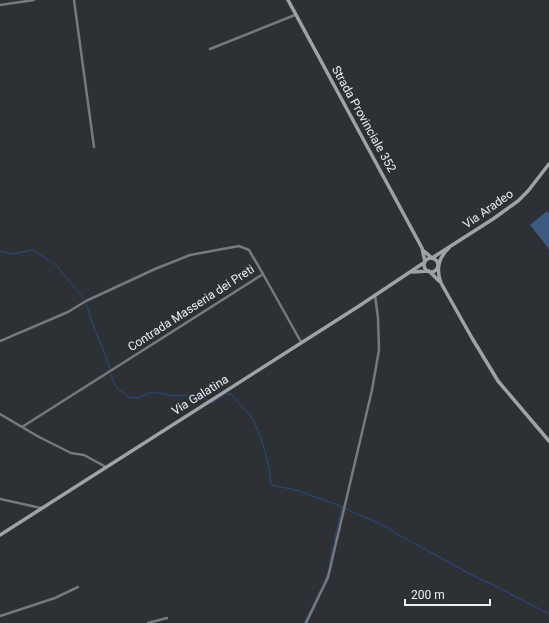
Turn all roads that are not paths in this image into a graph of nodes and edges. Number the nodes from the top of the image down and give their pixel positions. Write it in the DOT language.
graph roads {
  1 [pos="34,0"];
  2 [pos="74,0"];
  3 [pos="288,0"];
  4 [pos="0,5"];
  5 [pos="295,15"];
  6 [pos="210,49"];
  7 [pos="94,147"];
  8 [pos="549,164"];
  9 [pos="422,248"];
  10 [pos="449,248"];
  11 [pos="432,258"];
  12 [pos="425,262"];
  13 [pos="438,266"];
  14 [pos="429,271"];
  15 [pos="410,273"];
  16 [pos="263,274"];
  17 [pos="441,283"];
  18 [pos="375,295"];
  19 [pos="0,341"];
  20 [pos="301,342"];
  21 [pos="0,414"];
  22 [pos="22,427"];
  23 [pos="549,441"];
  24 [pos="106,467"];
  25 [pos="0,499"];
  26 [pos="41,508"];
  27 [pos="0,535"];
  28 [pos="78,587"];
  29 [pos="0,616"];
  30 [pos="167,618"];
  31 [pos="148,623"];
  32 [pos="306,623"];
  1 -- 4 [label="street"];
  2 -- 7 [label="street"];
  3 -- 5 [label="main road, Strada Provinciale 352"];
  5 -- 6 [label="street"];
  5 -- 9 [label="main road, Strada Provinciale 352"];
  8 -- 10 [label="main road, Via Aradeo"];
  9 -- 11 [label="main road, Strada Provinciale 352"];
  9 -- 12 [label="main road, Strada Provinciale 352"];
  10 -- 11 [label="main road, Via Aradeo"];
  10 -- 13 [label="main road, Via Aradeo"];
  11 -- 12 [label="main road"];
  11 -- 13 [label="main road"];
  12 -- 14 [label="main road"];
  12 -- 15 [label="main road, Via Galatina"];
  13 -- 14 [label="main road"];
  13 -- 17 [label="main road"];
  14 -- 15 [label="main road, Via Galatina"];
  14 -- 17 [label="main road"];
  15 -- 18 [label="main road, Via Galatina"];
  16 -- 19 [label="street, Contrada Masseria dei Preti"];
  16 -- 20 [label="street"];
  16 -- 22 [label="street, Contrada Masseria dei Preti"];
  17 -- 23 [label="main road"];
  18 -- 20 [label="main road, Via Galatina"];
  18 -- 32 [label="street"];
  20 -- 24 [label="main road, Via Galatina"];
  21 -- 22 [label="street"];
  22 -- 24 [label="street"];
  24 -- 26 [label="main road, Via Galatina"];
  25 -- 26 [label="street"];
  26 -- 27 [label="main road, Via Galatina"];
  28 -- 29 [label="street"];
  30 -- 31 [label="street"];
}
